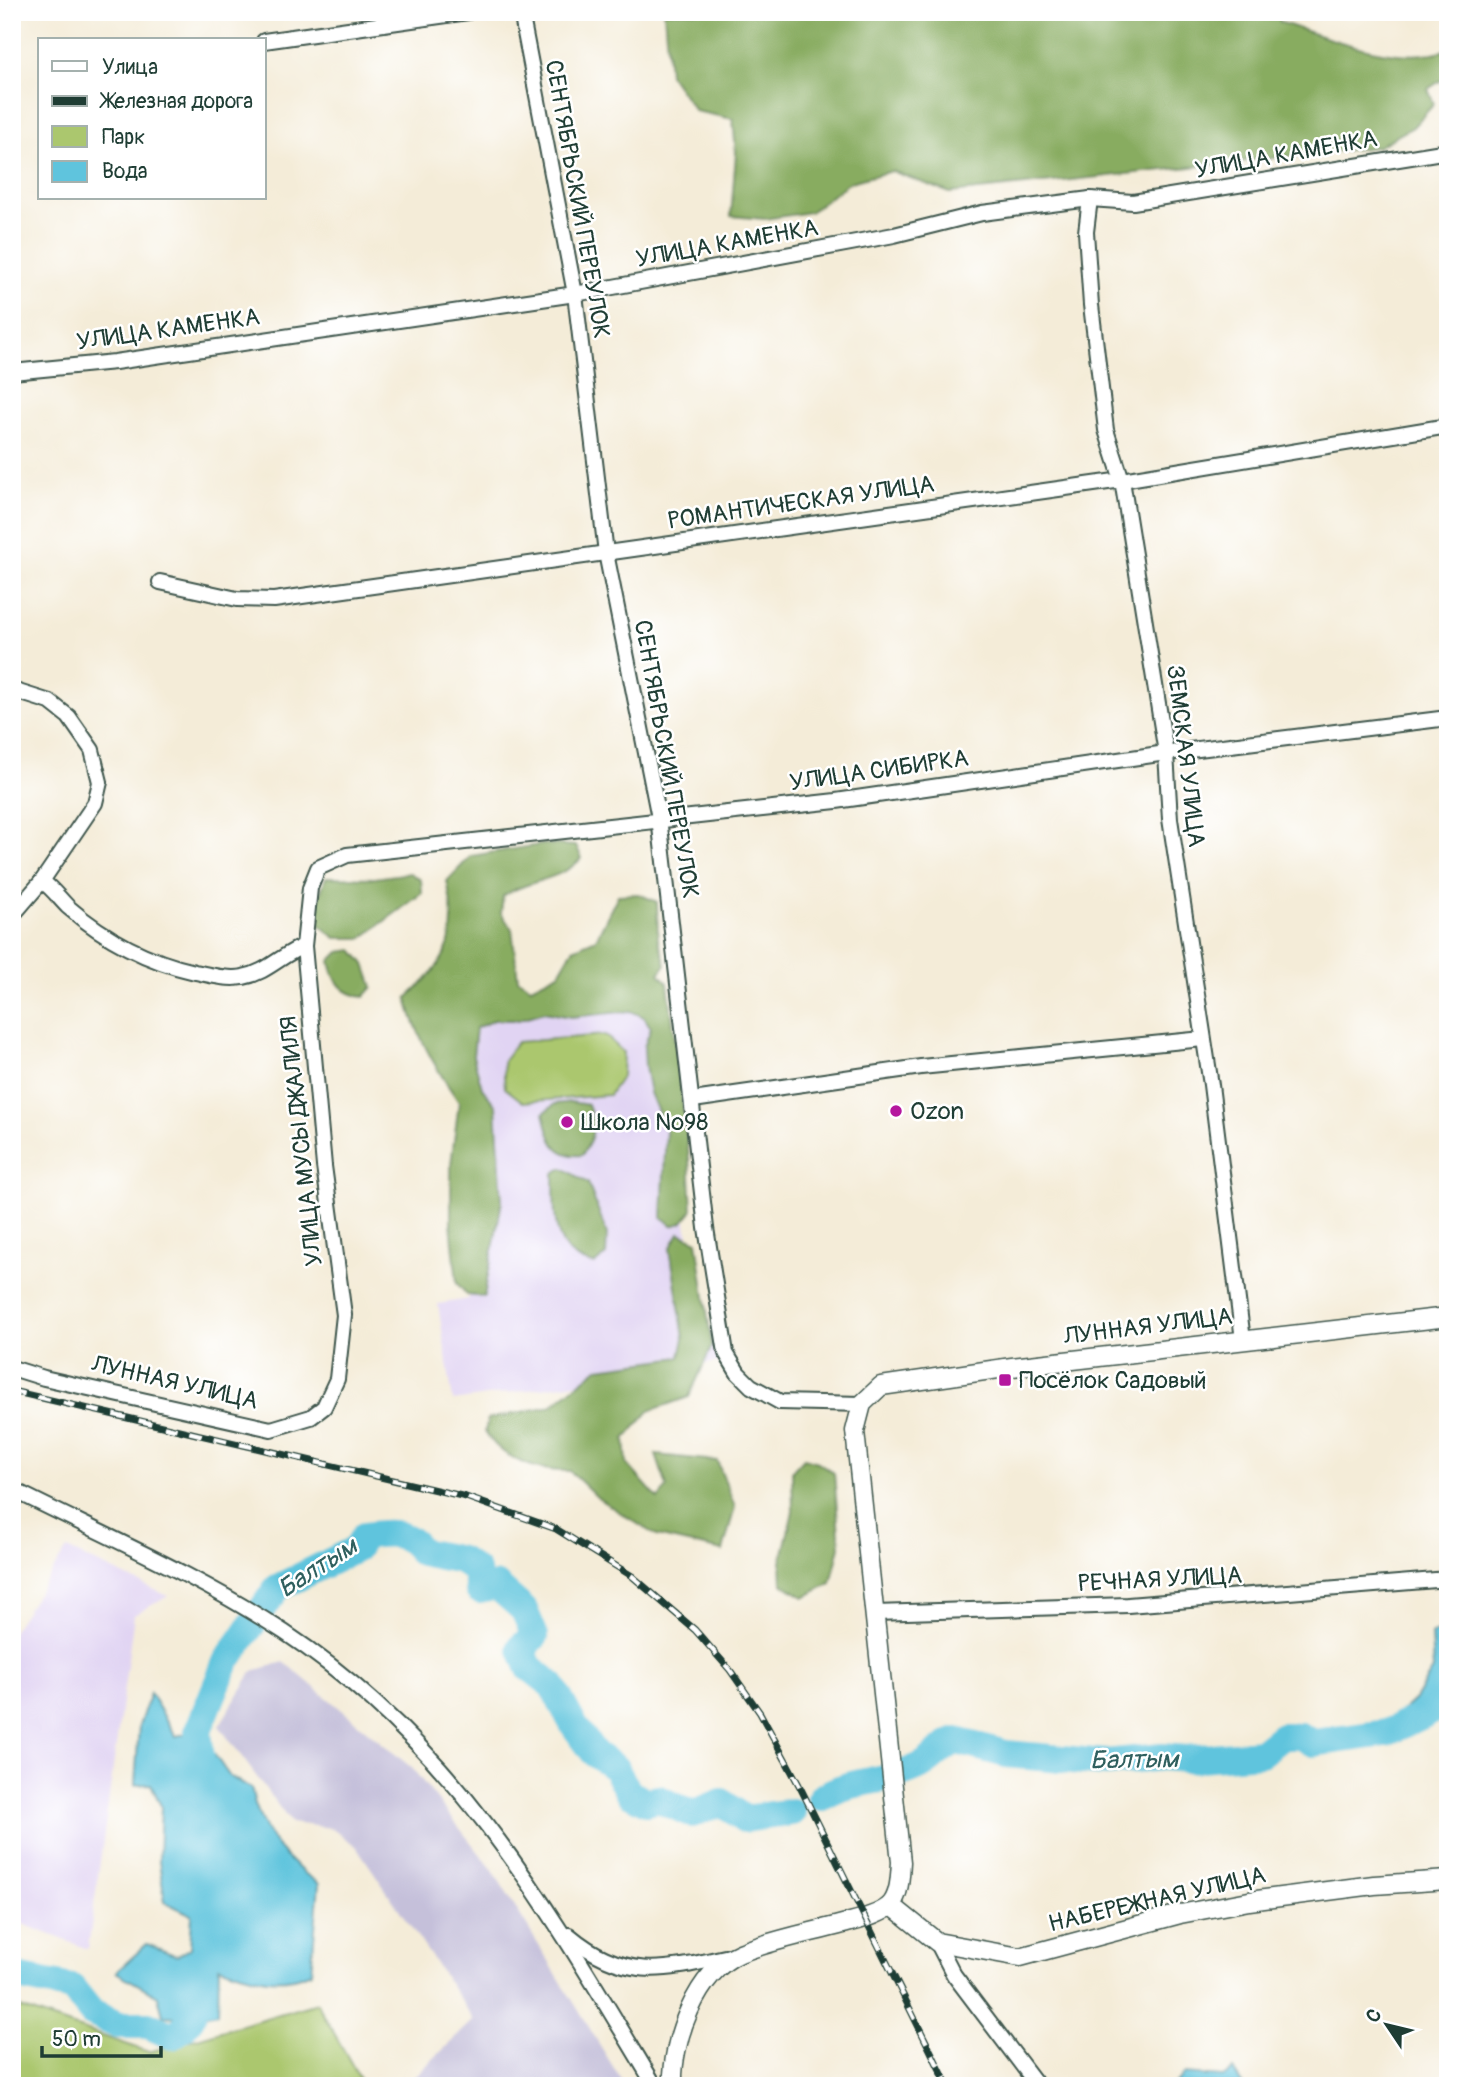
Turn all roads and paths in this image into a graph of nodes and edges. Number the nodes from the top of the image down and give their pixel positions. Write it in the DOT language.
graph roads {
  1 [pos="468,12"];
  2 [pos="523,16"];
  3 [pos="266,41"];
  4 [pos="1448,151"];
  5 [pos="1090,200"];
  6 [pos="575,294"];
  7 [pos="12,372"];
  8 [pos="1448,426"];
  9 [pos="1122,480"];
  10 [pos="606,553"];
  11 [pos="160,582"];
  12 [pos="12,690"];
  13 [pos="1448,718"];
  14 [pos="1166,753"];
  15 [pos="659,818"];
  16 [pos="318,868"];
  17 [pos="41,881"];
  18 [pos="12,916"];
  19 [pos="304,946"];
  20 [pos="1203,1039"];
  21 [pos="693,1100"];
  22 [pos="1448,1317"];
  23 [pos="1243,1340"];
  24 [pos="12,1368"];
  25 [pos="862,1404"];
  26 [pos="324,1407"];
  27 [pos="12,1489"];
  28 [pos="1448,1579"];
  29 [pos="875,1613"];
  30 [pos="1448,1880"];
  31 [pos="891,1905"];
  32 [pos="560,1928"];
  33 [pos="937,1942"];
  34 [pos="738,1954"];
  35 [pos="656,2086"];
  36 [pos="673,2086"];
  37 [pos="1038,2086"];
  1 -- 3 [label="street"];
  2 -- 6 [label="street, СЕНТЯБРЬСКИЙ ПЕРЕУЛОК"];
  4 -- 5 [label="street, УЛИЦА КАМЕНКА"];
  5 -- 6 [label="street, УЛИЦА КАМЕНКА"];
  5 -- 9 [label="street, ЗЕМСКАЯ УЛИЦА"];
  6 -- 7 [label="street, УЛИЦА КАМЕНКА"];
  6 -- 10 [label="street, СЕНТЯБРЬСКИЙ ПЕРЕУЛОК"];
  8 -- 9 [label="street, РОМАНТИЧЕСКАЯ УЛИЦА"];
  9 -- 10 [label="street, РОМАНТИЧЕСКАЯ УЛИЦА"];
  9 -- 14 [label="street, ЗЕМСКАЯ УЛИЦА"];
  10 -- 11 [label="street, РОМАНТИЧЕСКАЯ УЛИЦА"];
  10 -- 15 [label="street, СЕНТЯБРЬСКИЙ ПЕРЕУЛОК"];
  12 -- 17 [label="street"];
  13 -- 14 [label="street, УЛИЦА СИБИРКА"];
  14 -- 15 [label="street, УЛИЦА СИБИРКА"];
  14 -- 20 [label="street, ЗЕМСКАЯ УЛИЦА"];
  15 -- 16 [label="street, УЛИЦА СИБИРКА"];
  15 -- 21 [label="street, СЕНТЯБРЬСКИЙ ПЕРЕУЛОК"];
  16 -- 19 [label="street, УЛИЦА МУСЫ ДЖАЛИЛЯ"];
  17 -- 18 [label="street"];
  17 -- 19 [label="street"];
  19 -- 26 [label="street, УЛИЦА МУСЫ ДЖАЛИЛЯ"];
  20 -- 21 [label="street"];
  20 -- 23 [label="street, ЗЕМСКАЯ УЛИЦА"];
  21 -- 25 [label="street, СЕНТЯБРЬСКИЙ ПЕРЕУЛОК"];
  22 -- 23 [label="street, ЛУННАЯ УЛИЦА"];
  23 -- 25 [label="street, ЛУННАЯ УЛИЦА"];
  24 -- 26 [label="street, ЛУННАЯ УЛИЦА"];
  25 -- 29 [label="street"];
  27 -- 32 [label="street"];
  28 -- 29 [label="street, РЕЧНАЯ УЛИЦА"];
  29 -- 31 [label="street"];
  30 -- 33 [label="street, НАБЕРЕЖНАЯ УЛИЦА"];
  31 -- 33 [label="street, НАБЕРЕЖНАЯ УЛИЦА"];
  31 -- 34 [label="street"];
  32 -- 34 [label="street"];
  32 -- 35 [label="street"];
  33 -- 37 [label="street"];
  34 -- 36 [label="street"];
}
